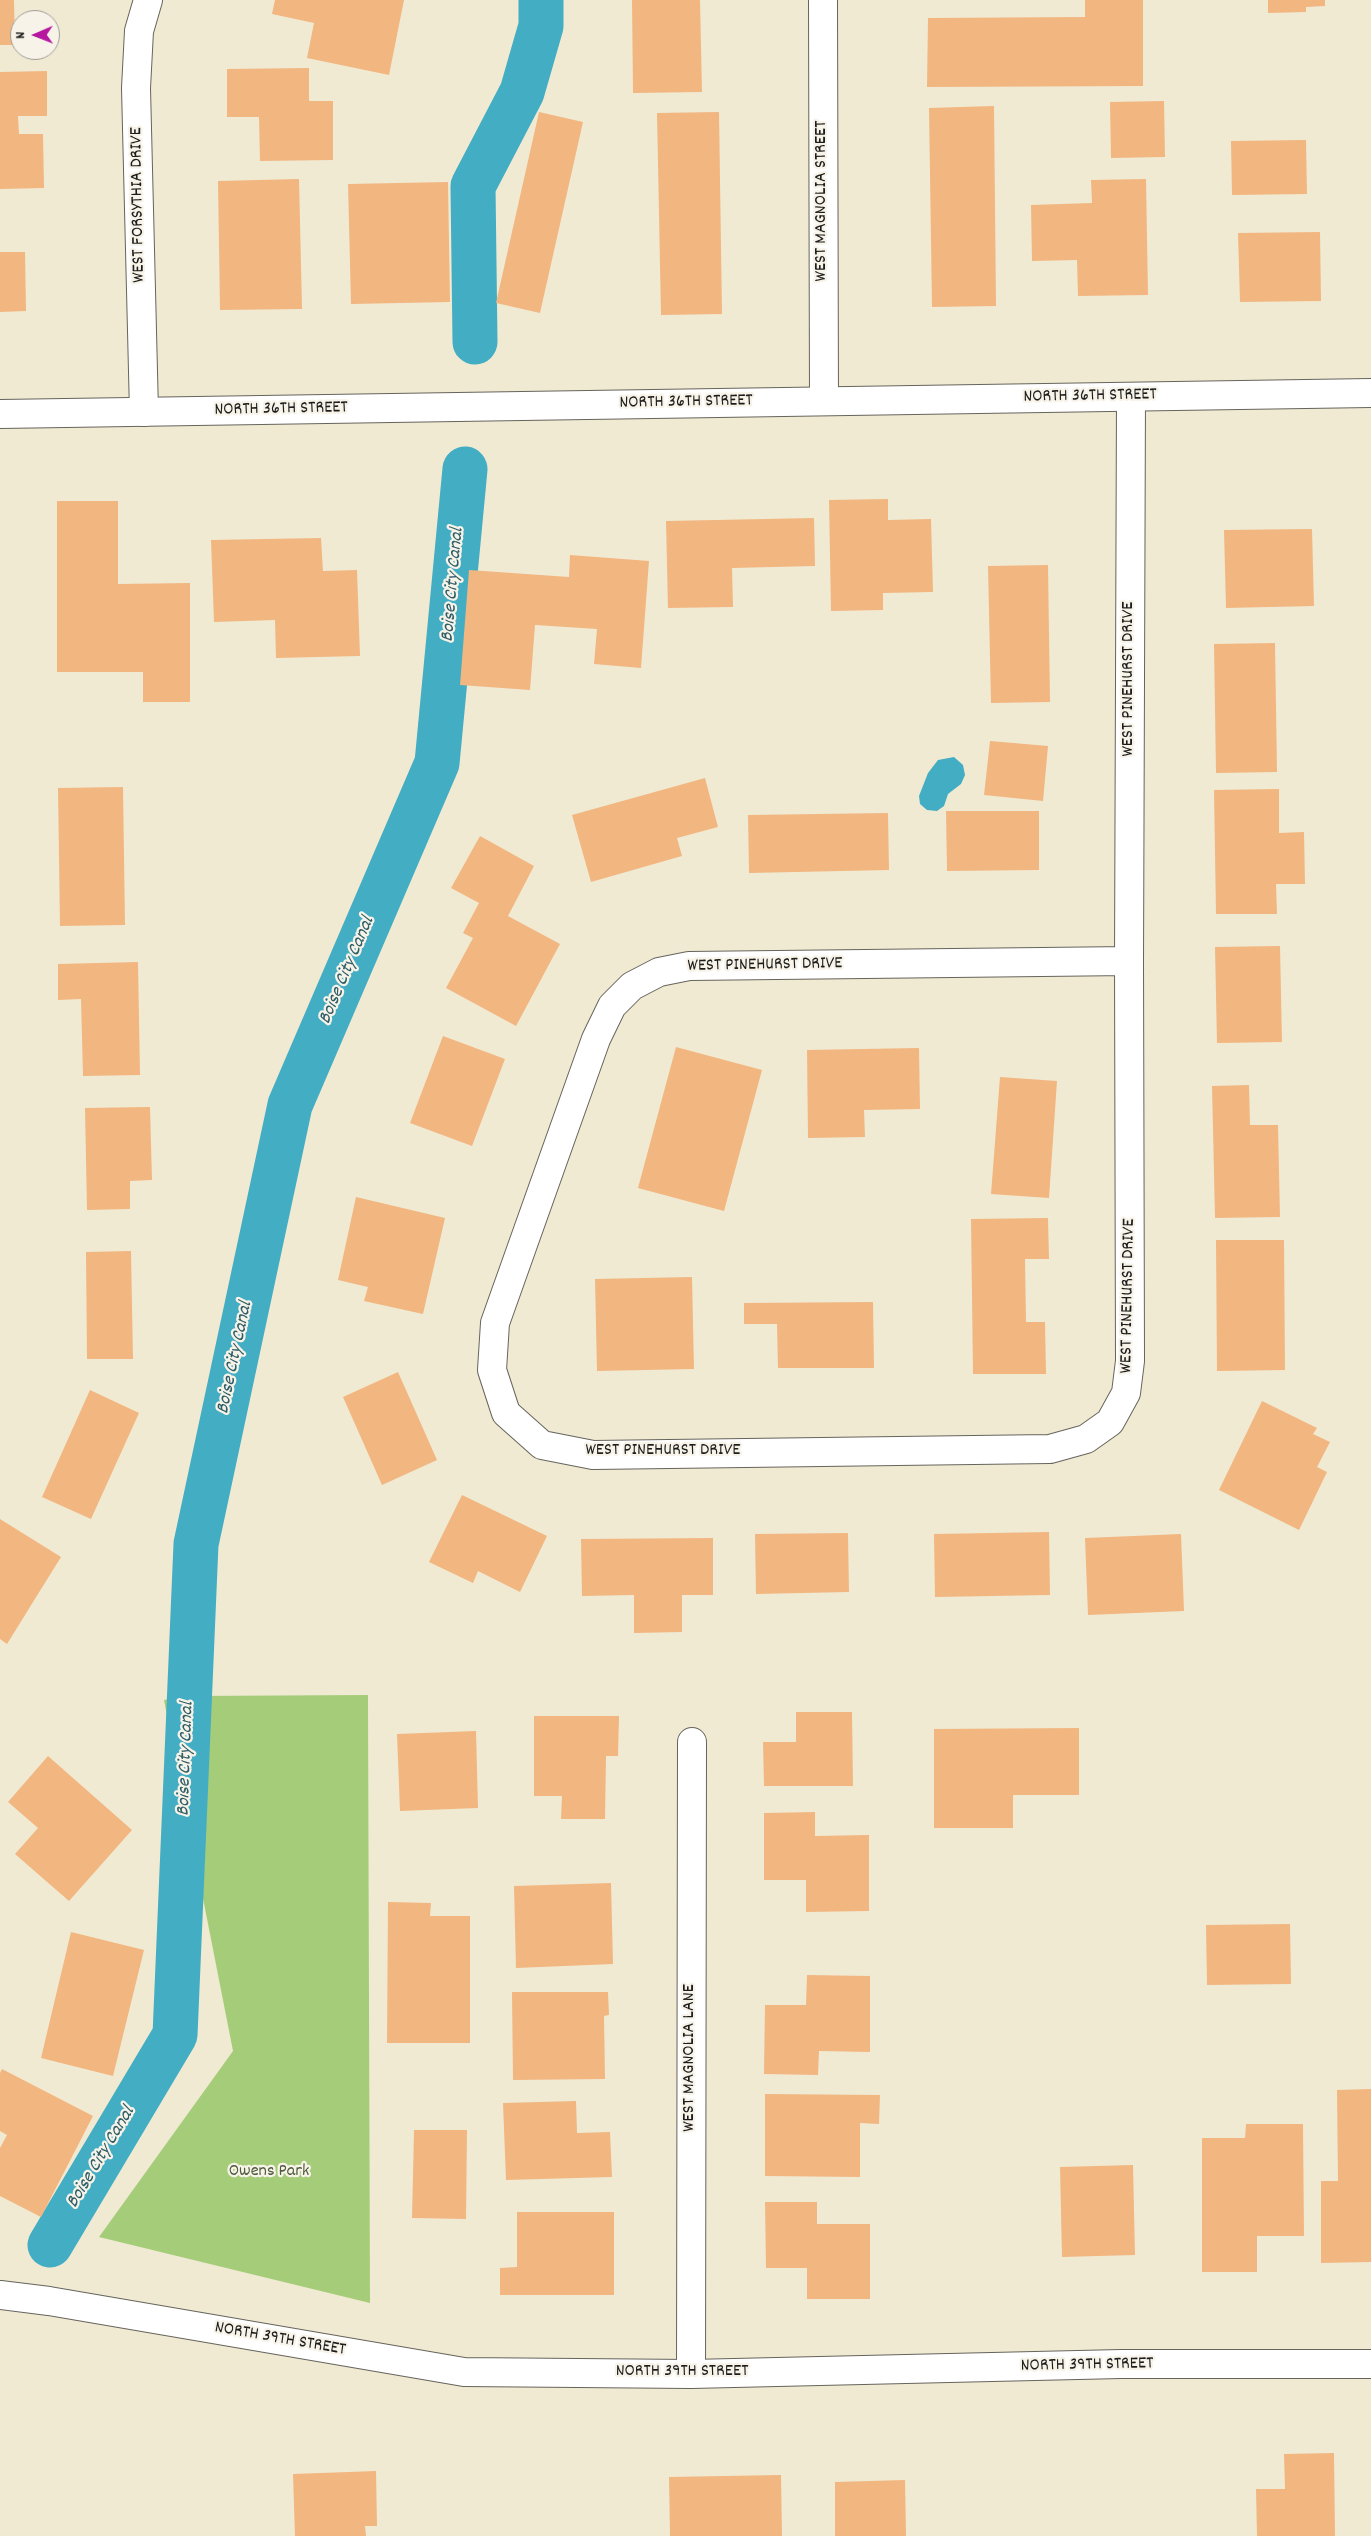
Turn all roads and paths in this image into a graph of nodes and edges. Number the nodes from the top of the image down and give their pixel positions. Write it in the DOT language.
graph roads {
  1 [pos="148,0"];
  2 [pos="823,0"];
  3 [pos="1371,393"];
  4 [pos="1131,396"];
  5 [pos="824,401"];
  6 [pos="144,412"];
  7 [pos="0,414"];
  8 [pos="1129,961"];
  9 [pos="692,1742"];
  10 [pos="0,2295"];
  11 [pos="1371,2364"];
  12 [pos="691,2374"];
  1 -- 6 [label="street, WEST FORSYTHIA DRIVE"];
  2 -- 5 [label="street, WEST MAGNOLIA STREET"];
  3 -- 4 [label="street, NORTH 36TH STREET"];
  4 -- 5 [label="street, NORTH 36TH STREET"];
  4 -- 8 [label="street, WEST PINEHURST DRIVE"];
  5 -- 6 [label="street, NORTH 36TH STREET"];
  6 -- 7 [label="street, NORTH 36TH STREET"];
  8 -- 8 [label="street, WEST PINEHURST DRIVE"];
  9 -- 12 [label="street, WEST MAGNOLIA LANE"];
  10 -- 12 [label="street, NORTH 39TH STREET"];
  11 -- 12 [label="street, NORTH 39TH STREET"];
}
